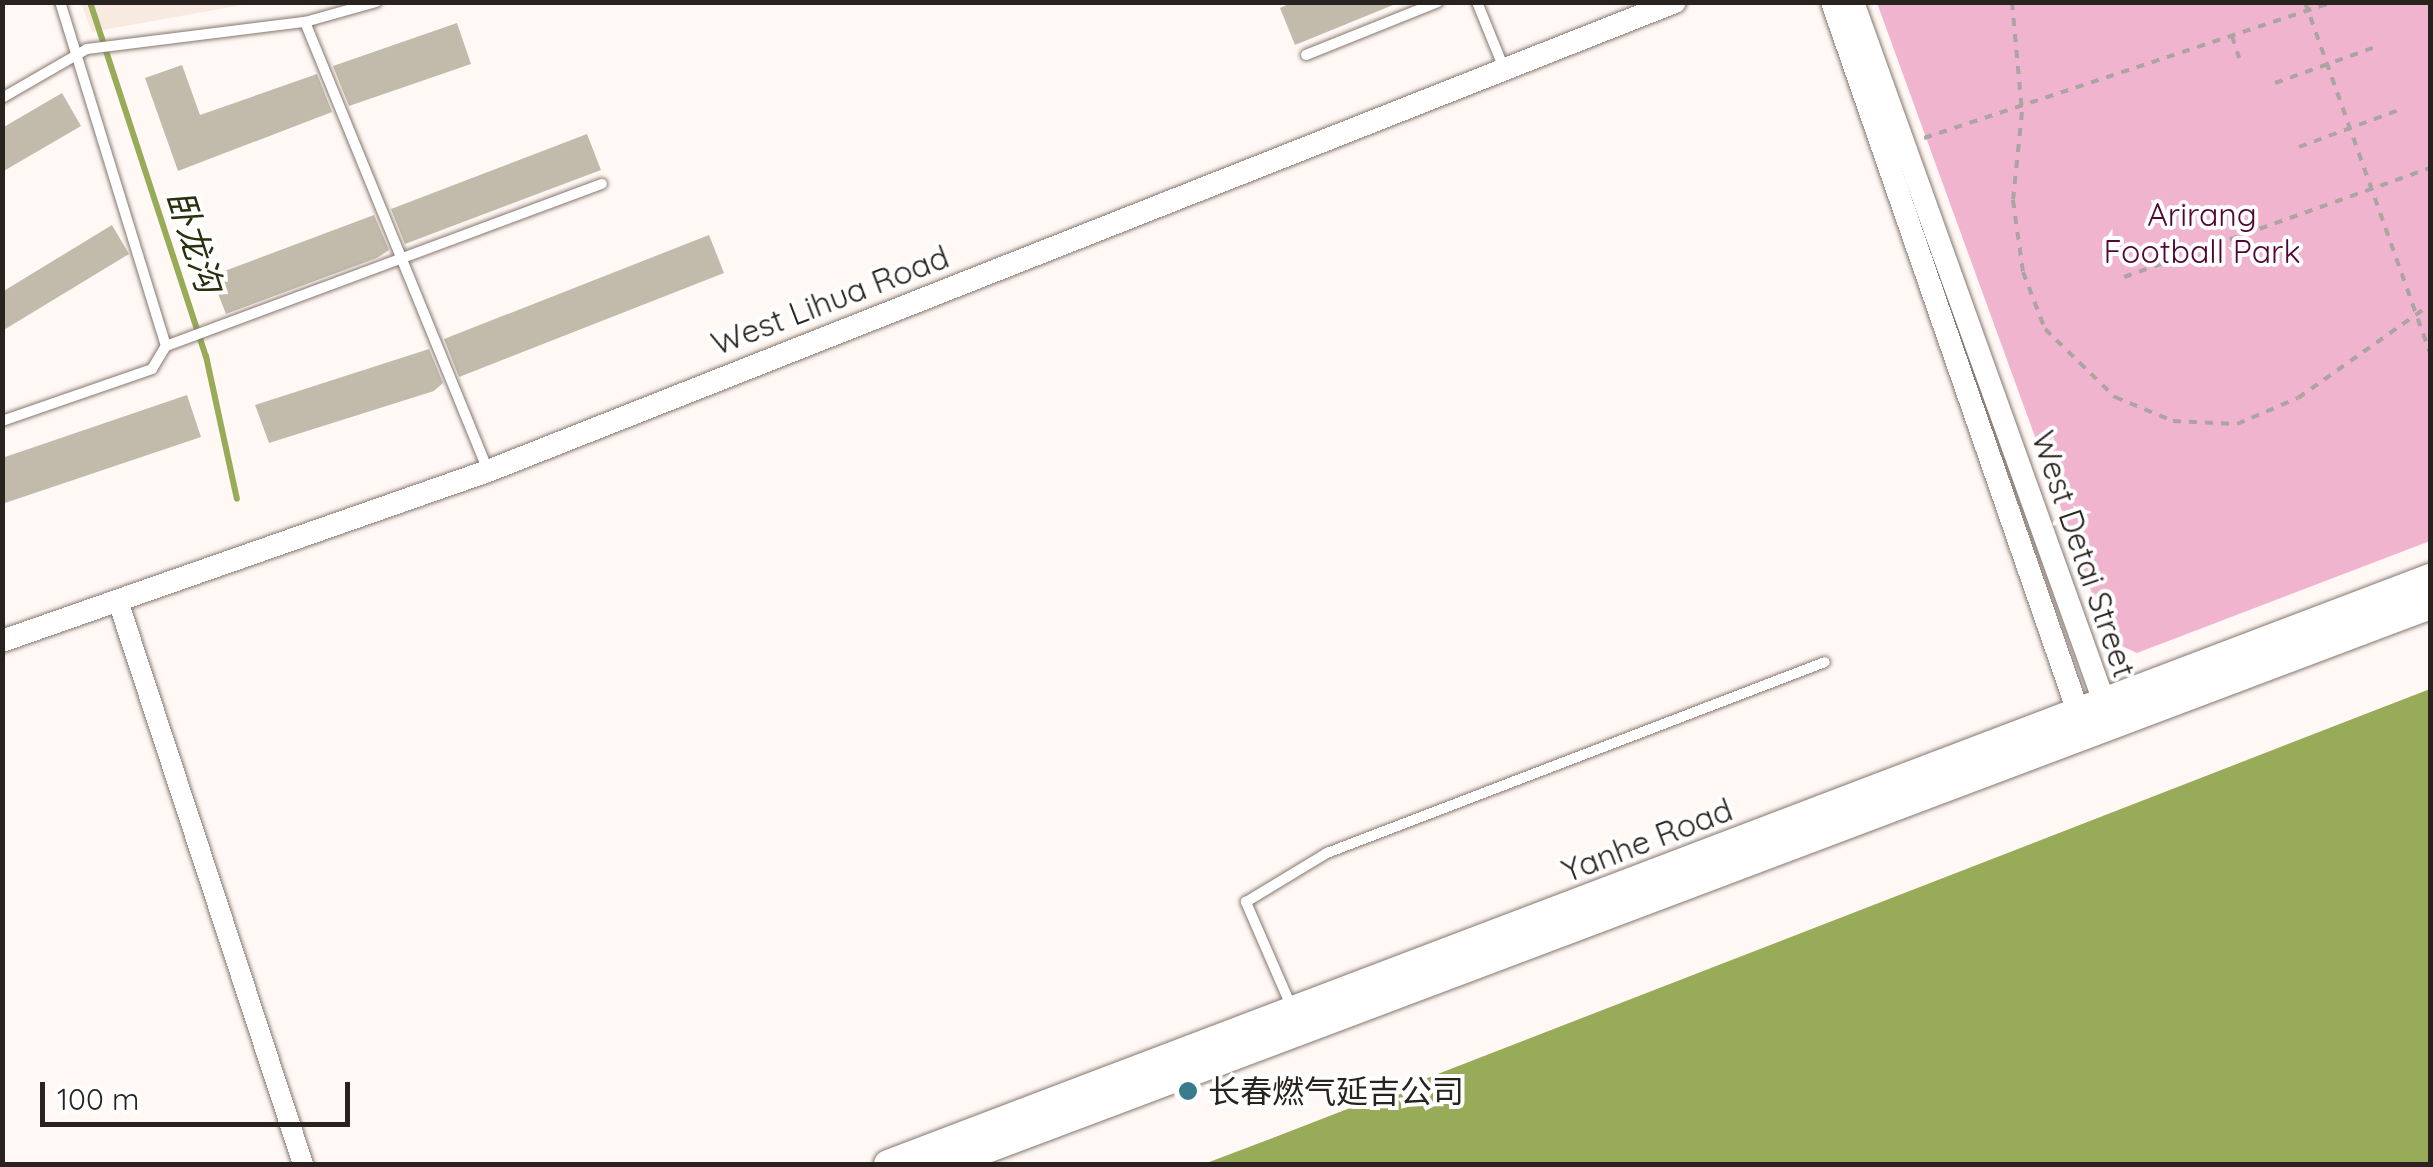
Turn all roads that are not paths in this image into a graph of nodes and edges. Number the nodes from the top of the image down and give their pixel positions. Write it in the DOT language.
graph roads {
  1 [pos="60,2"];
  2 [pos="376,2"];
  3 [pos="1438,2"];
  4 [pos="1477,2"];
  5 [pos="1676,2"];
  6 [pos="1832,2"];
  7 [pos="1853,2"];
  8 [pos="305,22"];
  9 [pos="81,51"];
  10 [pos="1306,55"];
  11 [pos="1505,71"];
  12 [pos="2,98"];
  13 [pos="602,184"];
  14 [pos="398,264"];
  15 [pos="166,346"];
  16 [pos="2,421"];
  17 [pos="488,471"];
  18 [pos="2430,578"];
  19 [pos="118,601"];
  20 [pos="2430,606"];
  21 [pos="2,641"];
  22 [pos="1825,662"];
  23 [pos="2089,701"];
  24 [pos="2101,732"];
  25 [pos="1293,1011"];
  26 [pos="303,1164"];
  27 [pos="888,1164"];
  28 [pos="947,1164"];
  1 -- 9 [label="lane"];
  2 -- 8 [label="lane"];
  3 -- 10 [label="lane"];
  4 -- 11 [label="lane"];
  5 -- 11 [label="street, West Lihua Road"];
  6 -- 23 [label="street, West Detai Street"];
  7 -- 23 [label="street, West Detai Street"];
  8 -- 9 [label="lane"];
  8 -- 14 [label="lane"];
  9 -- 12 [label="lane"];
  9 -- 15 [label="lane"];
  11 -- 17 [label="street, West Lihua Road"];
  13 -- 14 [label="lane"];
  14 -- 15 [label="lane"];
  14 -- 17 [label="lane"];
  15 -- 16 [label="lane"];
  17 -- 19 [label="street, West Lihua Road"];
  18 -- 23 [label="main road, Yanhe Road"];
  19 -- 21 [label="street, West Lihua Road"];
  19 -- 26 [label="street"];
  20 -- 24 [label="main road, Yanhe Road"];
  22 -- 25 [label="lane"];
  23 -- 24 [label="street, West Detai Street"];
  23 -- 25 [label="main road, Yanhe Road"];
  24 -- 28 [label="main road, Yanhe Road"];
  25 -- 27 [label="main road, Yanhe Road"];
}
